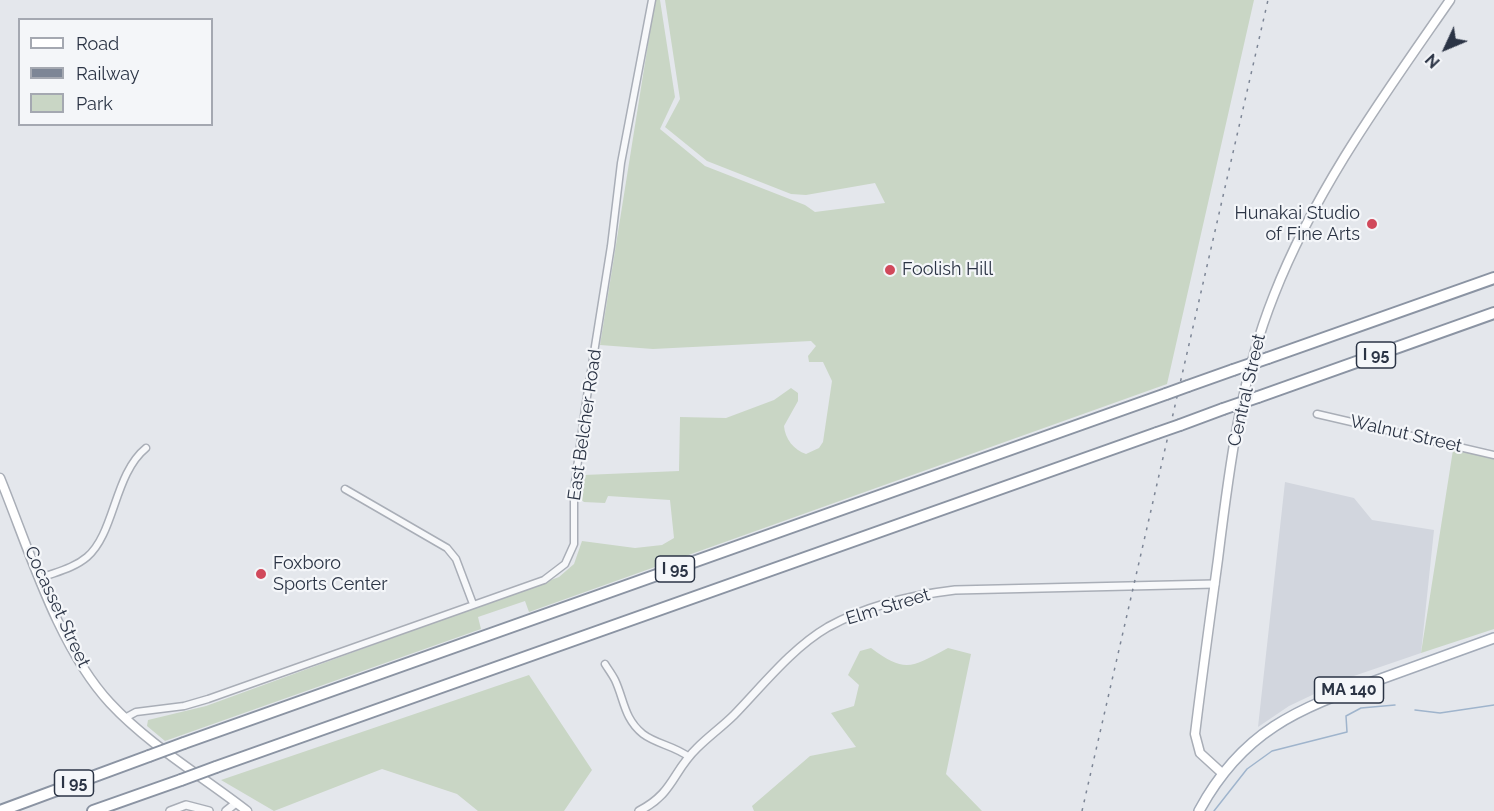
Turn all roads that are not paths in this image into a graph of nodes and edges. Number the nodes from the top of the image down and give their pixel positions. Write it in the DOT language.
graph roads {
  1 [pos="651,0"];
  2 [pos="1450,0"];
  3 [pos="1494,278"];
  4 [pos="1494,313"];
  5 [pos="1317,414"];
  6 [pos="146,448"];
  7 [pos="1494,454"];
  8 [pos="0,478"];
  9 [pos="345,489"];
  10 [pos="41,578"];
  11 [pos="1215,584"];
  12 [pos="473,604"];
  13 [pos="1494,638"];
  14 [pos="605,664"];
  15 [pos="125,718"];
  16 [pos="689,757"];
  17 [pos="1223,774"];
  18 [pos="236,803"];
  19 [pos="0,811"];
  20 [pos="93,811"];
  21 [pos="170,811"];
  22 [pos="208,811"];
  23 [pos="226,811"];
  24 [pos="247,811"];
  25 [pos="639,811"];
  26 [pos="1199,811"];
  1 -- 12 [label="street, East Belcher Road"];
  2 -- 11 [label="main road, Central Street"];
  3 -- 19 [label="highway, I 95, bridge"];
  4 -- 20 [label="highway, I 95, bridge"];
  5 -- 7 [label="street, Walnut Street"];
  6 -- 10 [label="street"];
  8 -- 10 [label="main road, Cocasset Street"];
  9 -- 12 [label="street"];
  10 -- 15 [label="main road, Cocasset Street"];
  11 -- 16 [label="street, Elm Street"];
  11 -- 17 [label="main road, Central Street"];
  12 -- 15 [label="street, East Belcher Road"];
  13 -- 17 [label="main road, MA 140"];
  14 -- 16 [label="street"];
  15 -- 18 [label="main road, Cocasset Street"];
  16 -- 25 [label="street, Elm Street"];
  17 -- 26 [label="main road, MA 140"];
  18 -- 23 [label="street"];
  18 -- 24 [label="main road, Cocasset Street"];
  21 -- 22 [label="street"];
}
